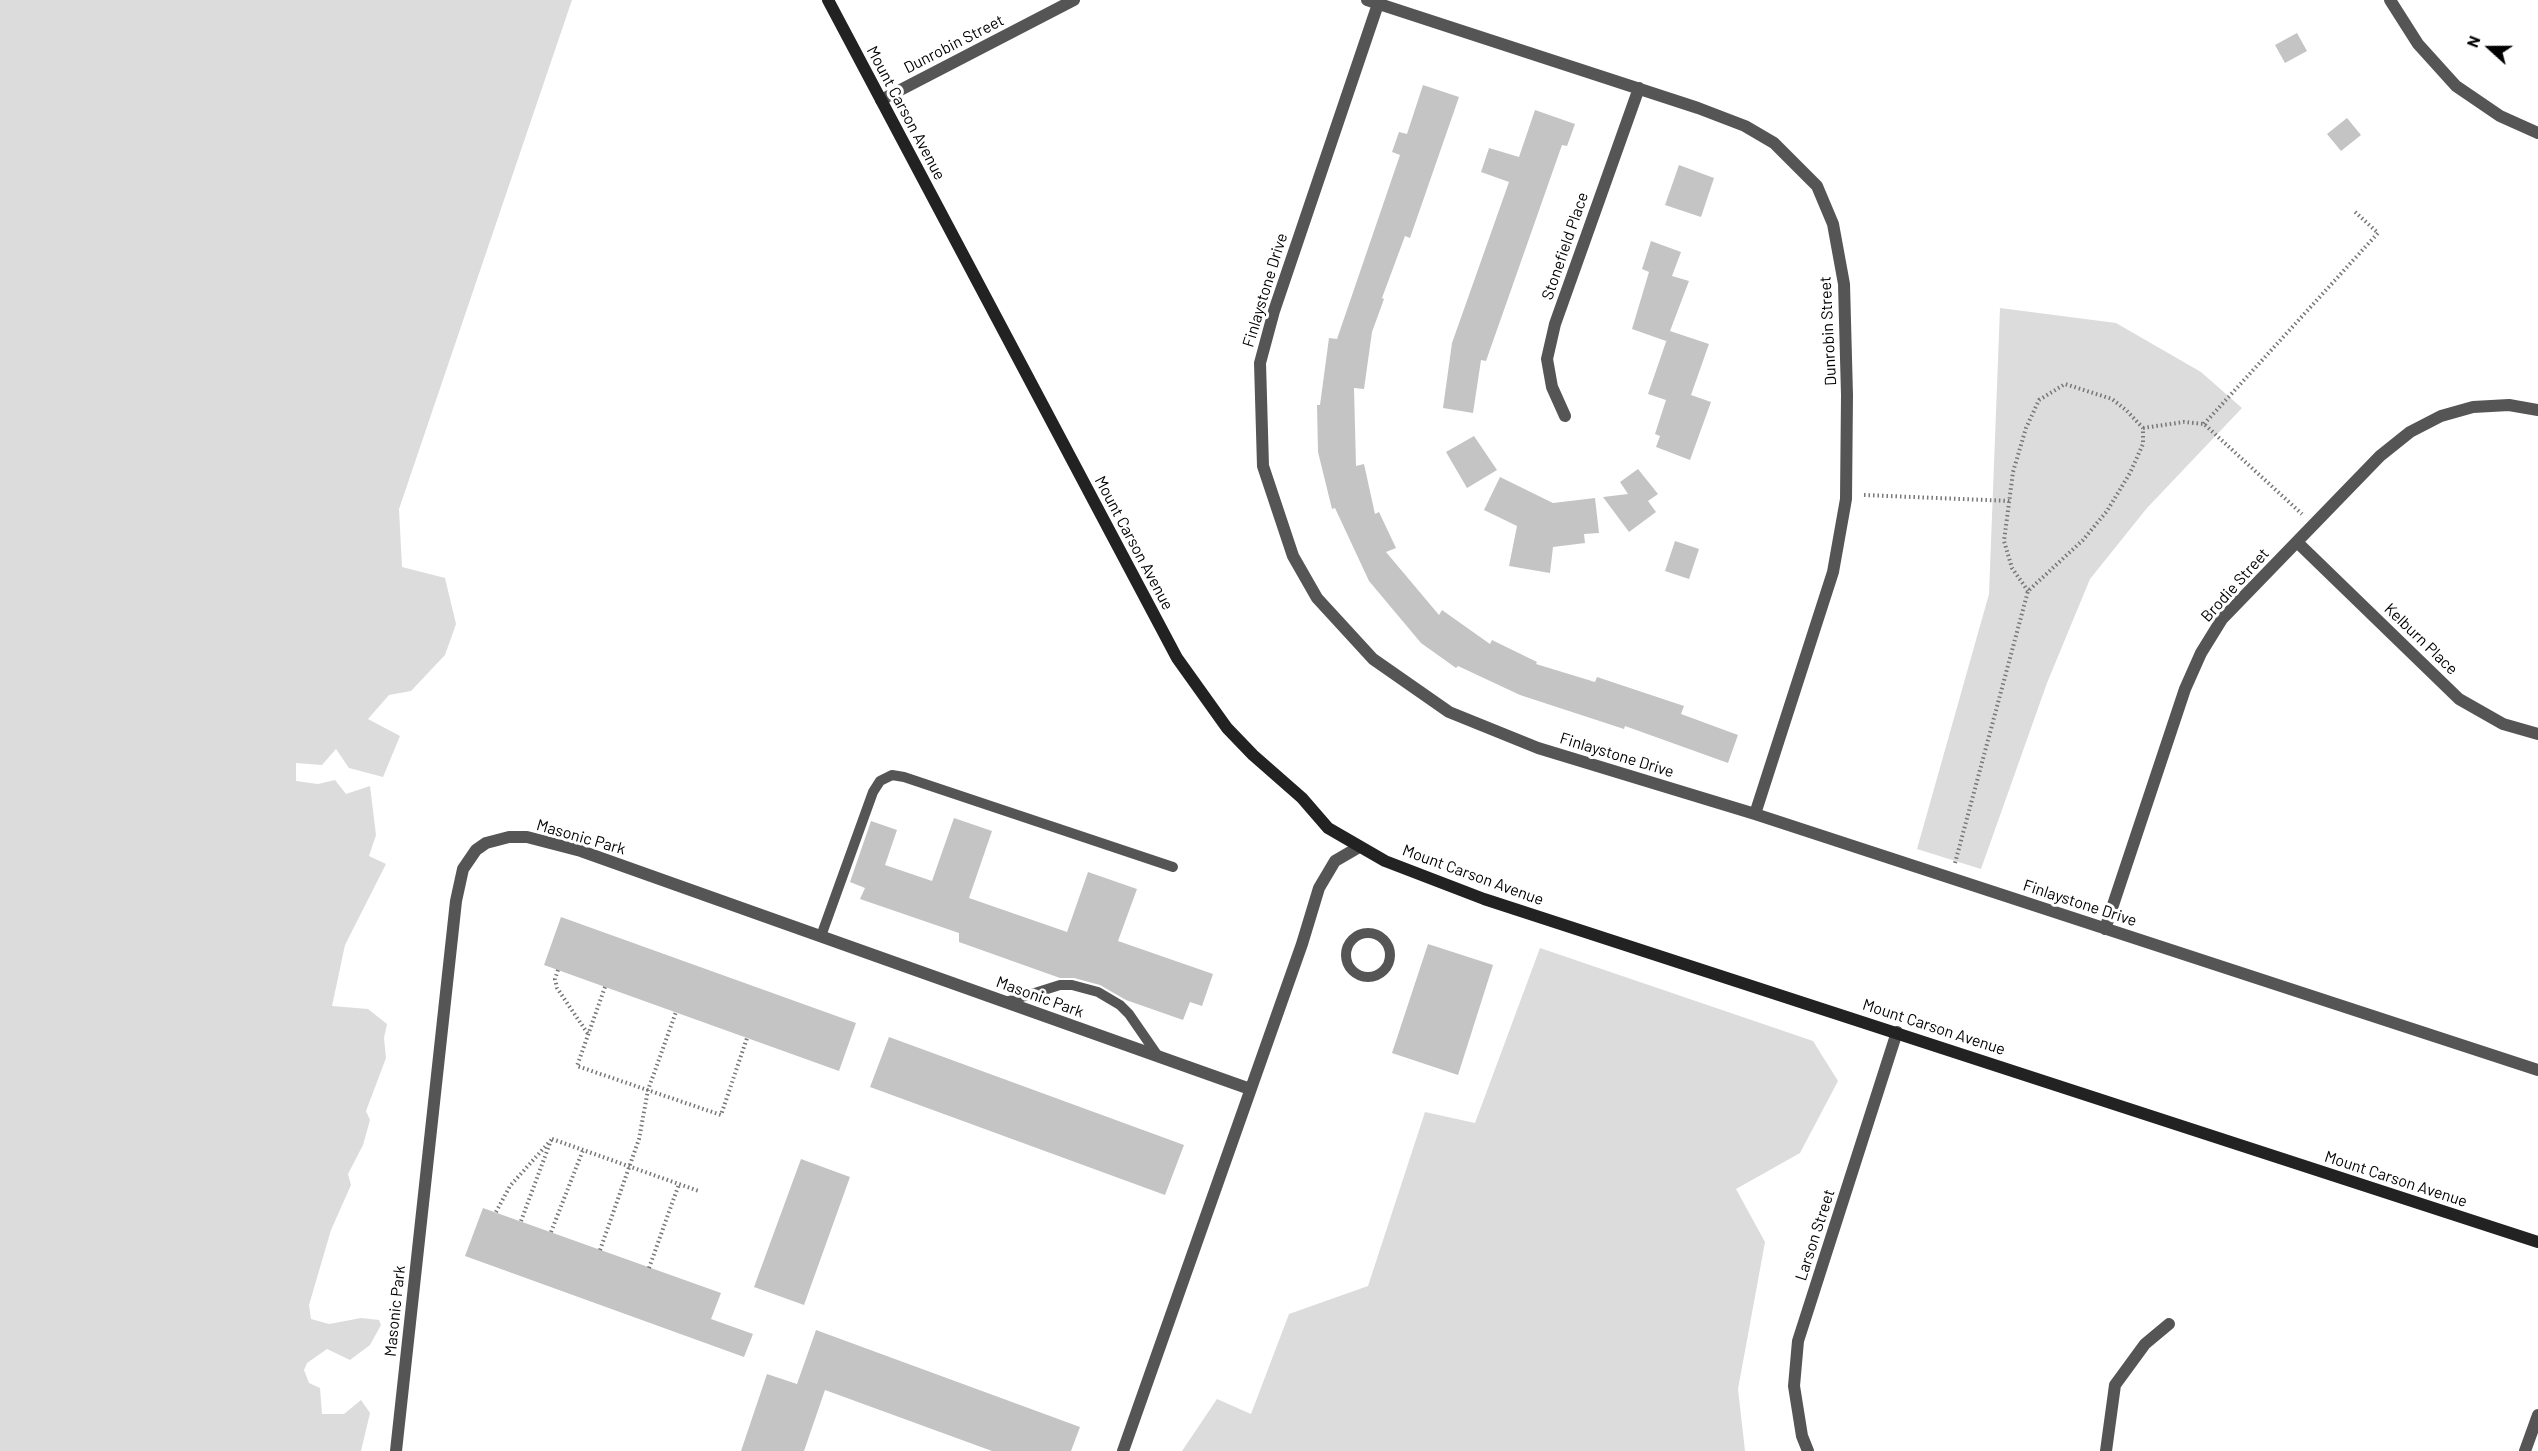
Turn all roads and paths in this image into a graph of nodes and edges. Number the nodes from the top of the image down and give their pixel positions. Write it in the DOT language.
graph roads {
  1 [pos="828,0"];
  2 [pos="1074,0"];
  3 [pos="2390,0"];
  4 [pos="1372,2"];
  5 [pos="1639,88"];
  6 [pos="881,100"];
  7 [pos="2538,133"];
  8 [pos="2353,210"];
  9 [pos="2538,410"];
  10 [pos="1565,416"];
  11 [pos="2204,424"];
  12 [pos="2143,428"];
  13 [pos="1846,494"];
  14 [pos="2010,501"];
  15 [pos="2313,525"];
  16 [pos="2297,543"];
  17 [pos="2028,591"];
  18 [pos="2538,734"];
  19 [pos="1755,814"];
  20 [pos="1359,847"];
  21 [pos="1173,867"];
  22 [pos="1951,879"];
  23 [pos="2105,929"];
  24 [pos="820,936"];
  25 [pos="1389,947"];
  26 [pos="558,970"];
  27 [pos="605,987"];
  28 [pos="1006,1002"];
  29 [pos="676,1012"];
  30 [pos="1897,1032"];
  31 [pos="588,1034"];
  32 [pos="747,1038"];
  33 [pos="1158,1056"];
  34 [pos="2538,1070"];
  35 [pos="1250,1089"];
  36 [pos="648,1090"];
  37 [pos="552,1139"];
  38 [pos="583,1150"];
  39 [pos="628,1166"];
  40 [pos="679,1184"];
  41 [pos="699,1191"];
  42 [pos="496,1212"];
  43 [pos="521,1221"];
  44 [pos="551,1232"];
  45 [pos="2538,1242"];
  46 [pos="600,1250"];
  47 [pos="649,1268"];
  48 [pos="2169,1324"];
  49 [pos="2538,1415"];
  50 [pos="396,1451"];
  51 [pos="1123,1451"];
  52 [pos="1808,1451"];
  53 [pos="2106,1451"];
  54 [pos="2525,1451"];
  1 -- 6 [label="main road, Mount Carson Avenue"];
  2 -- 6 [label="street, Dunrobin Street"];
  3 -- 7 [label="street"];
  4 -- 5 [label="street, Dunrobin Street"];
  4 -- 19 [label="street, Finlaystone Drive"];
  5 -- 10 [label="street, Stonefield Place"];
  5 -- 13 [label="street, Dunrobin Street"];
  6 -- 20 [label="main road, Mount Carson Avenue"];
  8 -- 11 [label="path"];
  9 -- 15 [label="street, Brodie Street"];
  11 -- 12 [label="path"];
  11 -- 15 [label="path"];
  12 -- 14 [label="path"];
  12 -- 17 [label="path"];
  13 -- 14 [label="path"];
  13 -- 19 [label="street, Dunrobin Street"];
  14 -- 17 [label="path"];
  15 -- 16 [label="street, Brodie Street"];
  16 -- 18 [label="street, Kelburn Place"];
  16 -- 23 [label="street, Brodie Street"];
  17 -- 22 [label="path"];
  19 -- 22 [label="street, Finlaystone Drive"];
  20 -- 30 [label="main road, Mount Carson Avenue"];
  20 -- 35 [label="street"];
  21 -- 24 [label="lane"];
  22 -- 23 [label="street, Finlaystone Drive"];
  23 -- 34 [label="street, Finlaystone Drive"];
  24 -- 28 [label="street, Masonic Park"];
  24 -- 50 [label="street, Masonic Park"];
  25 -- 25 [label="lane"];
  26 -- 31 [label="path"];
  27 -- 31 [label="path"];
  28 -- 33 [label="street, Masonic Park"];
  28 -- 33 [label="lane"];
  29 -- 36 [label="path"];
  30 -- 45 [label="main road, Mount Carson Avenue"];
  30 -- 52 [label="street, Larson Street"];
  31 -- 36 [label="path"];
  32 -- 36 [label="path"];
  33 -- 35 [label="street, Masonic Park"];
  35 -- 51 [label="street"];
  36 -- 39 [label="path"];
  37 -- 38 [label="path"];
  37 -- 42 [label="path"];
  37 -- 43 [label="path"];
  38 -- 39 [label="path"];
  38 -- 44 [label="path"];
  39 -- 40 [label="path"];
  39 -- 46 [label="path"];
  40 -- 41 [label="path"];
  40 -- 47 [label="path"];
  48 -- 53 [label="street"];
  49 -- 54 [label="street"];
}
